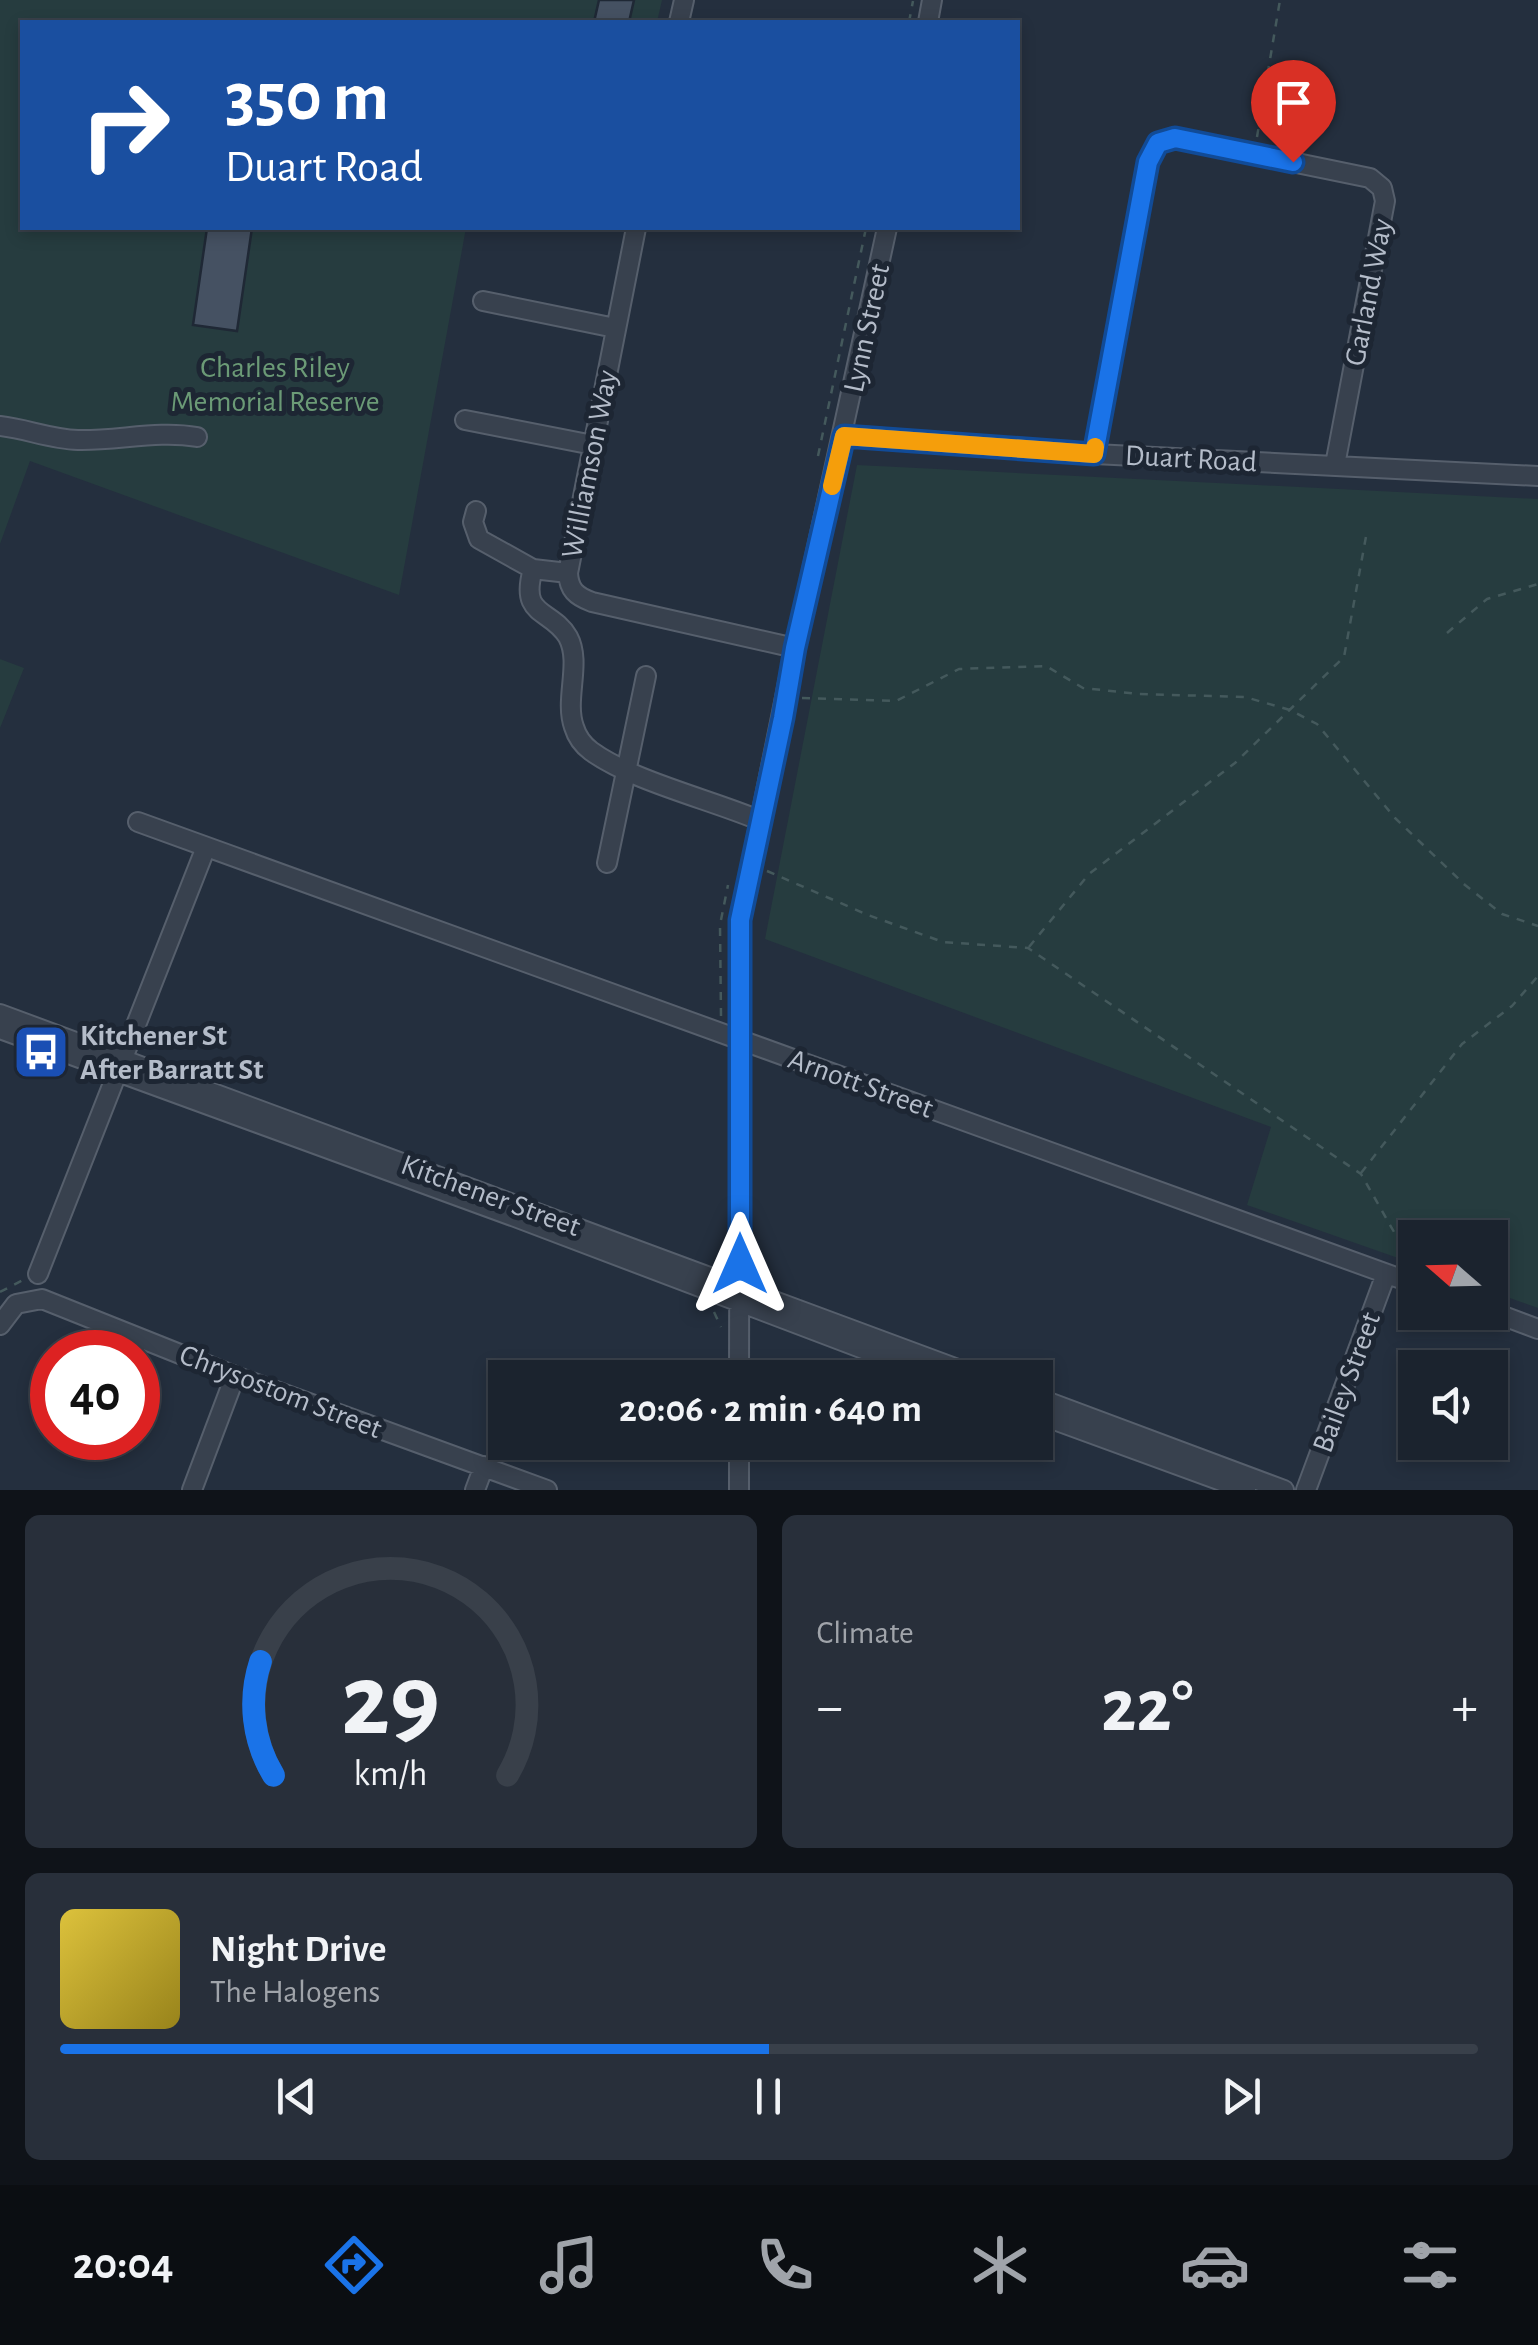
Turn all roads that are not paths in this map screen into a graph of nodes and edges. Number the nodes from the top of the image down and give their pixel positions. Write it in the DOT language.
graph roads {
  1 [pos="636,230"];
  2 [pos="887,230"];
  3 [pos="482,302"];
  4 [pos="615,328"];
  5 [pos="465,420"];
  6 [pos="0,426"];
  7 [pos="844,436"];
  8 [pos="197,437"];
  9 [pos="593,445"];
  10 [pos="1094,454"];
  11 [pos="1335,465"];
  12 [pos="1538,476"];
  13 [pos="476,511"];
  14 [pos="533,569"];
  15 [pos="568,573"];
  16 [pos="795,648"];
  17 [pos="646,676"];
  18 [pos="626,769"];
  19 [pos="761,821"];
  20 [pos="138,822"];
  21 [pos="206,847"];
  22 [pos="607,863"];
  23 [pos="0,1014"];
  24 [pos="0,1029"];
  25 [pos="738,1038"];
  26 [pos="122,1067"];
  27 [pos="38,1274"];
  28 [pos="1386,1274"];
  29 [pos="1398,1278"];
  30 [pos="740,1294"];
  31 [pos="1508,1318"];
  32 [pos="0,1325"];
  33 [pos="1538,1329"];
  34 [pos="739,1360"];
  35 [pos="897,1360"];
  36 [pos="930,1360"];
  37 [pos="235,1376"];
  38 [pos="1053,1405"];
  39 [pos="1053,1420"];
  40 [pos="739,1460"];
  41 [pos="484,1466"];
  42 [pos="192,1490"];
  43 [pos="475,1490"];
  44 [pos="547,1490"];
  45 [pos="739,1490"];
  46 [pos="1246,1490"];
  47 [pos="1284,1490"];
  48 [pos="1306,1490"];
  1 -- 4 [label="street, Williamson Way"];
  2 -- 7 [label="street, Lynn Street"];
  3 -- 4 [label="street"];
  4 -- 9 [label="street, Williamson Way"];
  5 -- 9 [label="street"];
  6 -- 8 [label="street"];
  7 -- 10 [label="street, Duart Road"];
  7 -- 16 [label="street, Lynn Street"];
  9 -- 15 [label="street, Williamson Way"];
  10 -- 11 [label="street, Duart Road"];
  10 -- 11 [label="street, Garland Way"];
  11 -- 12 [label="street, Duart Road"];
  13 -- 14 [label="street"];
  14 -- 15 [label="street"];
  14 -- 18 [label="street"];
  15 -- 16 [label="street, Williamson Way"];
  16 -- 19 [label="street, Lynn Street"];
  17 -- 18 [label="street"];
  18 -- 19 [label="street"];
  18 -- 22 [label="street"];
  19 -- 25 [label="street, Lynn Street"];
  20 -- 21 [label="street, Arnott Street"];
  21 -- 25 [label="street, Arnott Street"];
  21 -- 26 [label="street"];
  23 -- 26 [label="street, Kitchener Street"];
  24 -- 26 [label="street, Kitchener Street"];
  25 -- 28 [label="street, Arnott Street"];
  25 -- 30 [label="street, Lynn Street"];
  26 -- 27 [label="street"];
  26 -- 30 [label="street, Kitchener Street"];
  28 -- 29 [label="street, Arnott Street"];
  28 -- 48 [label="street, Bailey Street"];
  30 -- 34 [label="street, Lynn Street"];
  30 -- 35 [label="street, Kitchener Street"];
  30 -- 36 [label="street, Kitchener Street"];
  31 -- 33 [label="street"];
  32 -- 37 [label="street, Chrysostom Street"];
  37 -- 41 [label="street, Chrysostom Street"];
  37 -- 42 [label="street"];
  38 -- 47 [label="street"];
  39 -- 46 [label="street"];
  40 -- 45 [label="street"];
  41 -- 43 [label="street"];
  41 -- 44 [label="street, Chrysostom Street"];
}
